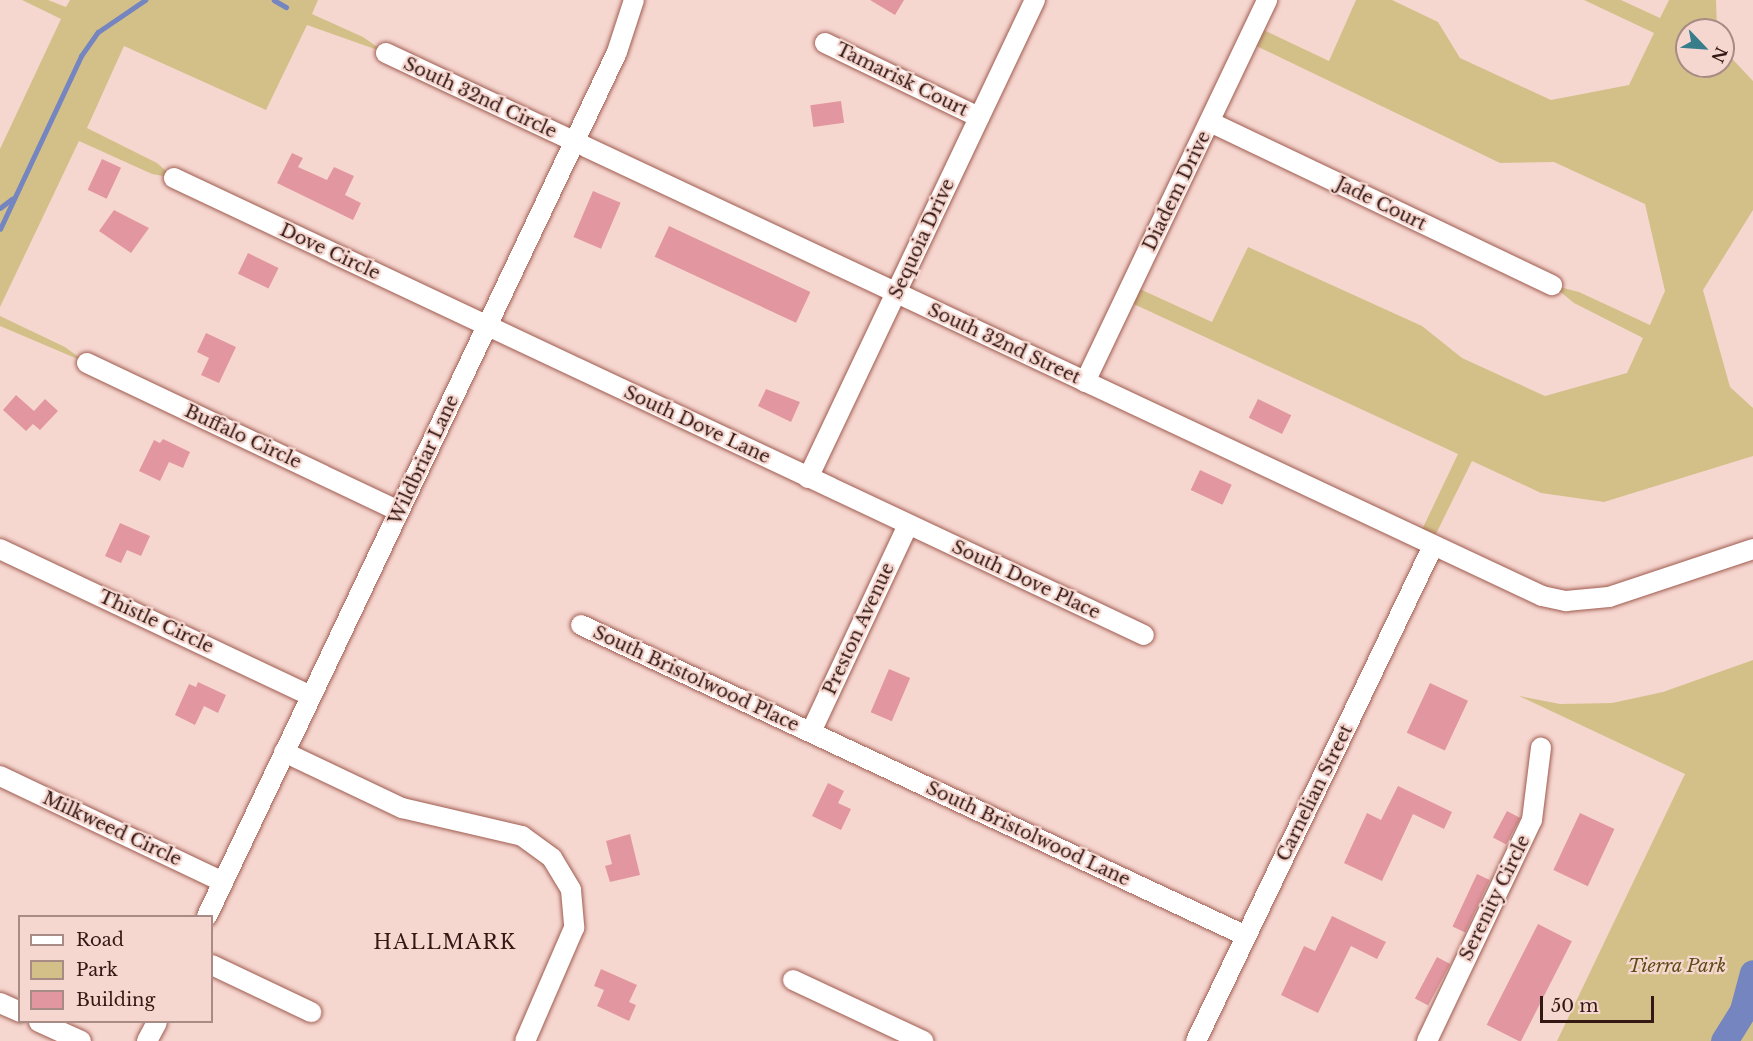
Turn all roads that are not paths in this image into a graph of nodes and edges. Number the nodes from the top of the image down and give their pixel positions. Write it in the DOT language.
graph roads {
  1 [pos="634,0"];
  2 [pos="1035,0"];
  3 [pos="1267,0"];
  4 [pos="825,43"];
  5 [pos="386,53"];
  6 [pos="979,117"];
  7 [pos="1210,122"];
  8 [pos="574,143"];
  9 [pos="174,178"];
  10 [pos="1552,285"];
  11 [pos="896,294"];
  12 [pos="487,326"];
  13 [pos="87,363"];
  14 [pos="1085,382"];
  15 [pos="808,478"];
  16 [pos="399,511"];
  17 [pos="908,525"];
  18 [pos="1433,546"];
  19 [pos="0,549"];
  20 [pos="1753,549"];
  21 [pos="581,625"];
  22 [pos="1144,635"];
  23 [pos="311,696"];
  24 [pos="811,732"];
  25 [pos="1541,748"];
  26 [pos="284,752"];
  27 [pos="0,776"];
  28 [pos="223,882"];
  29 [pos="207,915"];
  30 [pos="1246,936"];
  31 [pos="213,965"];
  32 [pos="793,980"];
  33 [pos="0,1003"];
  34 [pos="18,1011"];
  35 [pos="311,1012"];
  36 [pos="41,1023"];
  37 [pos="156,1023"];
  38 [pos="81,1041"];
  39 [pos="147,1041"];
  40 [pos="525,1041"];
  41 [pos="923,1041"];
  42 [pos="1196,1041"];
  43 [pos="1427,1041"];
  1 -- 8 [label="street, Wildbriar Lane"];
  2 -- 6 [label="street, Sequoia Drive"];
  3 -- 7 [label="street, Diadem Drive"];
  4 -- 6 [label="street, Tamarisk Court"];
  5 -- 8 [label="street, South 32nd Circle"];
  6 -- 11 [label="street, Sequoia Drive"];
  7 -- 10 [label="street, Jade Court"];
  7 -- 14 [label="street, Diadem Drive"];
  8 -- 11 [label="street, South 32nd Street"];
  8 -- 12 [label="street, Wildbriar Lane"];
  9 -- 12 [label="street, Dove Circle"];
  11 -- 14 [label="street, South 32nd Street"];
  11 -- 15 [label="street, Sequoia Drive"];
  12 -- 15 [label="street, South Dove Lane"];
  12 -- 16 [label="street, Wildbriar Lane"];
  13 -- 16 [label="street, Buffalo Circle"];
  14 -- 18 [label="street, South 32nd Street"];
  15 -- 17 [label="street, South Dove Lane"];
  16 -- 23 [label="street, Wildbriar Lane"];
  17 -- 22 [label="street, South Dove Place"];
  17 -- 24 [label="street, Preston Avenue"];
  18 -- 20 [label="street, South 32nd Street"];
  18 -- 30 [label="street, Carnelian Street"];
  19 -- 23 [label="street, Thistle Circle"];
  21 -- 24 [label="street, South Bristolwood Place"];
  23 -- 26 [label="street, Wildbriar Lane"];
  24 -- 30 [label="street, South Bristolwood Lane"];
  25 -- 43 [label="street, Serenity Circle"];
  26 -- 28 [label="street, Wildbriar Lane"];
  26 -- 40 [label="street"];
  27 -- 28 [label="street, Milkweed Circle"];
  28 -- 29 [label="street, Wildbriar Lane"];
  30 -- 42 [label="street, Carnelian Street"];
  31 -- 35 [label="street"];
  32 -- 41 [label="street"];
  33 -- 34 [label="street"];
  36 -- 38 [label="street"];
  37 -- 39 [label="street"];
}
